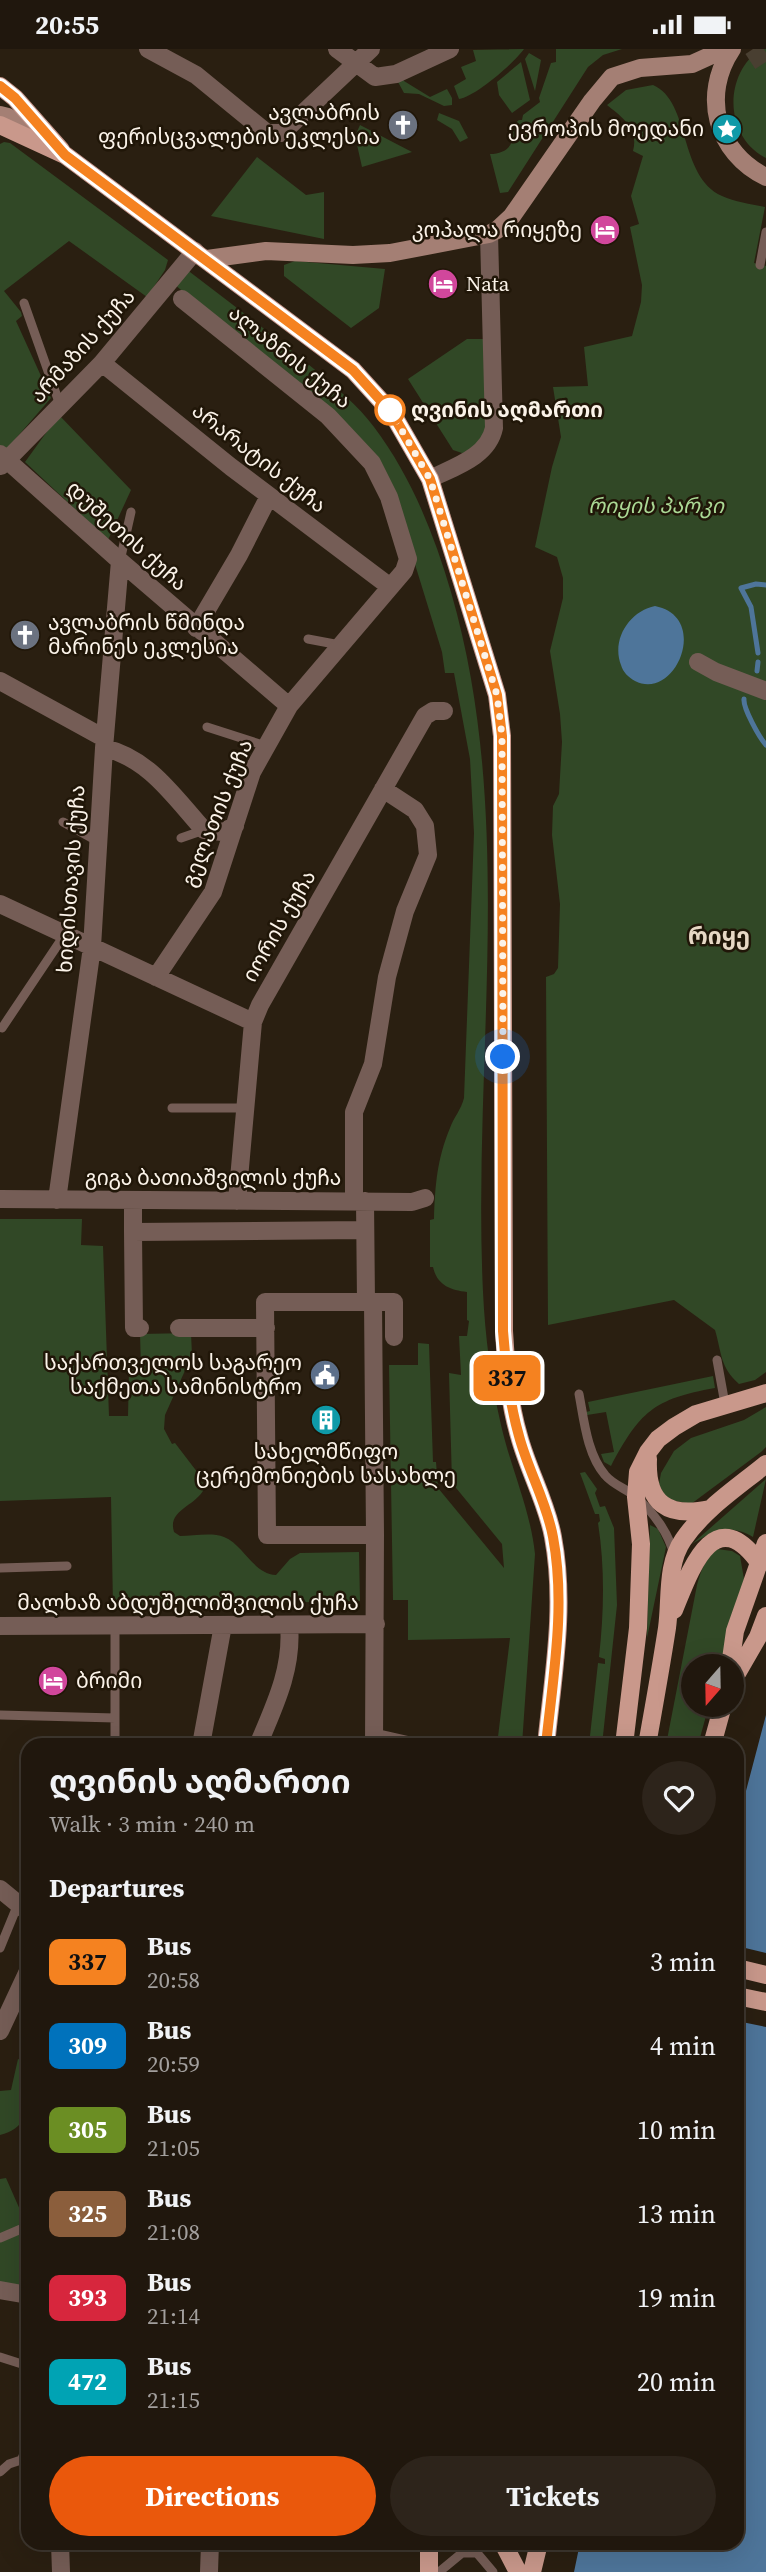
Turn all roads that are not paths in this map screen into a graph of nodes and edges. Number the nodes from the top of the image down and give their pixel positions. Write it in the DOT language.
graph roads {
  1 [pos="148,49"];
  2 [pos="337,49"];
  3 [pos="371,49"];
  4 [pos="450,49"];
  5 [pos="725,49"];
  6 [pos="732,49"];
  7 [pos="358,62"];
  8 [pos="0,86"];
  9 [pos="1,124"];
  10 [pos="65,155"];
  11 [pos="766,177"];
  12 [pos="766,232"];
  13 [pos="489,234"];
  14 [pos="201,255"];
  15 [pos="760,265"];
  16 [pos="182,299"];
  17 [pos="24,303"];
  18 [pos="102,363"];
  19 [pos="61,407"];
  20 [pos="2,460"];
  21 [pos="430,479"];
  22 [pos="270,496"];
  23 [pos="131,512"];
  24 [pos="120,561"];
  25 [pos="404,571"];
  26 [pos="389,586"];
  27 [pos="196,628"];
  28 [pos="308,639"];
  29 [pos="340,645"];
  30 [pos="698,662"];
  31 [pos="0,681"];
  32 [pos="766,691"];
  33 [pos="289,706"];
  34 [pos="444,711"];
  35 [pos="207,727"];
  36 [pos="104,743"];
  37 [pos="266,746"];
  38 [pos="383,789"];
  39 [pos="63,822"];
  40 [pos="235,826"];
  41 [pos="204,830"];
  42 [pos="181,838"];
  43 [pos="99,842"];
  44 [pos="0,904"];
  45 [pos="65,934"];
  46 [pos="92,947"];
  47 [pos="156,977"];
  48 [pos="253,1022"];
  49 [pos="2,1028"];
  50 [pos="172,1108"];
  51 [pos="245,1108"];
  52 [pos="425,1198"];
  53 [pos="0,1199"];
  54 [pos="57,1200"];
  55 [pos="133,1200"];
  56 [pos="237,1201"];
  57 [pos="359,1201"];
  58 [pos="365,1230"];
  59 [pos="133,1232"];
  60 [pos="370,1302"];
  61 [pos="179,1328"];
  62 [pos="266,1328"];
  63 [pos="132,1330"];
  64 [pos="394,1337"];
  65 [pos="717,1360"];
  66 [pos="766,1393"];
  67 [pos="579,1394"];
  68 [pos="725,1404"];
  69 [pos="648,1452"];
  70 [pos="766,1464"];
  71 [pos="636,1497"];
  72 [pos="710,1509"];
  73 [pos="375,1535"];
  74 [pos="766,1543"];
  75 [pos="675,1559"];
  76 [pos="760,1564"];
  77 [pos="67,1566"];
  78 [pos="0,1568"];
  79 [pos="766,1616"];
  80 [pos="376,1624"];
  81 [pos="223,1625"];
  82 [pos="289,1625"];
  83 [pos="0,1626"];
  84 [pos="115,1626"];
  85 [pos="667,1626"];
  86 [pos="732,1654"];
  87 [pos="744,1661"];
  88 [pos="0,1715"];
  89 [pos="720,1717"];
  90 [pos="115,1718"];
  91 [pos="115,1738"];
  92 [pos="202,1738"];
  93 [pos="261,1738"];
  94 [pos="374,1738"];
  95 [pos="547,1738"];
  96 [pos="625,1738"];
  97 [pos="648,1738"];
  98 [pos="714,1738"];
  99 [pos="0,1889"];
  100 [pos="21,1906"];
  101 [pos="21,1911"];
  102 [pos="0,1948"];
  103 [pos="744,1970"];
  104 [pos="766,1975"];
  105 [pos="21,1986"];
  106 [pos="744,1998"];
  107 [pos="766,2003"];
  108 [pos="0,2031"];
  109 [pos="21,2229"];
  110 [pos="0,2238"];
  111 [pos="0,2290"];
  112 [pos="21,2294"];
  113 [pos="0,2357"];
  114 [pos="21,2364"];
  115 [pos="21,2460"];
  116 [pos="0,2472"];
  117 [pos="60,2550"];
  118 [pos="210,2550"];
  119 [pos="430,2550"];
  120 [pos="510,2550"];
  121 [pos="524,2550"];
  122 [pos="535,2550"];
  123 [pos="528,2569"];
  124 [pos="61,2572"];
  125 [pos="209,2572"];
  126 [pos="429,2572"];
  127 [pos="439,2572"];
  128 [pos="493,2572"];
  1 -- 7 [label="street"];
  2 -- 7 [label="street"];
  3 -- 7 [label="street"];
  4 -- 7 [label="street"];
  5 -- 13 [label="street"];
  6 -- 11 [label="street"];
  8 -- 10 [label="main road"];
  9 -- 10 [label="main road"];
  10 -- 14 [label="main road"];
  12 -- 15 [label="lane"];
  13 -- 14 [label="street"];
  13 -- 21 [label="street"];
  14 -- 18 [label="street, არმაზის ქუჩა"];
  14 -- 21 [label="main road"];
  16 -- 25 [label="street, ალაზნის ქუჩა"];
  17 -- 19 [label="lane"];
  18 -- 19 [label="street, არმაზის ქუჩა"];
  18 -- 22 [label="street, არარატის ქუჩა"];
  19 -- 20 [label="street, არმაზის ქუჩა"];
  20 -- 24 [label="street, დუშეთის ქუჩა"];
  21 -- 95 [label="main road"];
  22 -- 26 [label="street, არარატის ქუჩა"];
  22 -- 27 [label="street"];
  23 -- 24 [label="lane"];
  24 -- 27 [label="street, დუშეთის ქუჩა"];
  24 -- 36 [label="street, ხიდისთავის ქუჩა"];
  25 -- 26 [label="street, გელათის ქუჩა"];
  26 -- 29 [label="street, გელათის ქუჩა"];
  27 -- 33 [label="street, დუშეთის ქუჩა"];
  28 -- 29 [label="lane"];
  29 -- 33 [label="street, გელათის ქუჩა"];
  30 -- 32 [label="street"];
  31 -- 36 [label="street"];
  33 -- 37 [label="street, გელათის ქუჩა"];
  34 -- 38 [label="street, იორის ქუჩა"];
  35 -- 37 [label="lane"];
  36 -- 41 [label="street"];
  36 -- 43 [label="street, ხიდისთავის ქუჩა"];
  37 -- 40 [label="street, გელათის ქუჩა"];
  38 -- 48 [label="street, იორის ქუჩა"];
  38 -- 57 [label="street"];
  39 -- 43 [label="lane"];
  40 -- 41 [label="street"];
  40 -- 47 [label="street, გელათის ქუჩა"];
  41 -- 42 [label="lane"];
  43 -- 46 [label="street, ხიდისთავის ქუჩა"];
  44 -- 45 [label="street"];
  45 -- 46 [label="street"];
  45 -- 49 [label="lane"];
  46 -- 47 [label="street"];
  46 -- 54 [label="street, ხიდისთავის ქუჩა"];
  47 -- 48 [label="street"];
  48 -- 51 [label="street, იორის ქუჩა"];
  50 -- 51 [label="lane"];
  51 -- 56 [label="street, იორის ქუჩა"];
  52 -- 57 [label="street, გიგა ბათიაშვილის ქუჩა"];
  53 -- 54 [label="street, გიგა ბათიაშვილის ქუჩა"];
  54 -- 55 [label="street, გიგა ბათიაშვილის ქუჩა"];
  55 -- 56 [label="street, გიგა ბათიაშვილის ქუჩა"];
  55 -- 59 [label="street"];
  56 -- 57 [label="street, გიგა ბათიაშვილის ქუჩა"];
  57 -- 58 [label="street"];
  58 -- 59 [label="street"];
  58 -- 60 [label="street"];
  59 -- 63 [label="street"];
  60 -- 62 [label="street"];
  60 -- 64 [label="street"];
  60 -- 73 [label="street"];
  61 -- 62 [label="street"];
  62 -- 73 [label="street"];
  65 -- 68 [label="lane"];
  66 -- 68 [label="main road"];
  67 -- 71 [label="lane"];
  68 -- 69 [label="main road"];
  69 -- 71 [label="main road"];
  69 -- 72 [label="main road"];
  70 -- 72 [label="main road"];
  71 -- 75 [label="lane"];
  71 -- 96 [label="main road"];
  72 -- 75 [label="main road"];
  73 -- 80 [label="street"];
  74 -- 76 [label="main road"];
  75 -- 85 [label="main road"];
  76 -- 85 [label="main road"];
  76 -- 86 [label="main road"];
  77 -- 78 [label="lane"];
  79 -- 87 [label="main road"];
  80 -- 82 [label="street, მალხაზ აბდუშელიშვილის ქუჩა"];
  80 -- 94 [label="street"];
  81 -- 82 [label="street, მალხაზ აბდუშელიშვილის ქუჩა"];
  81 -- 84 [label="street, მალხაზ აბდუშელიშვილის ქუჩა"];
  81 -- 92 [label="street"];
  82 -- 93 [label="street"];
  83 -- 84 [label="street, მალხაზ აბდუშელიშვილის ქუჩა"];
  84 -- 90 [label="lane"];
  85 -- 97 [label="main road"];
  88 -- 90 [label="lane"];
  89 -- 98 [label="main road"];
  90 -- 91 [label="lane"];
  99 -- 100 [label="street"];
  101 -- 102 [label="lane"];
  103 -- 104 [label="main road"];
  105 -- 108 [label="street"];
  106 -- 107 [label="main road"];
  109 -- 110 [label="lane"];
  111 -- 112 [label="street"];
  113 -- 114 [label="lane"];
  115 -- 116 [label="lane"];
  117 -- 124 [label="street"];
  118 -- 125 [label="street"];
  119 -- 126 [label="main road"];
  120 -- 123 [label="main road"];
  121 -- 123 [label="main road"];
  122 -- 123 [label="main road"];
  127 -- 128 [label="lane"];
}
